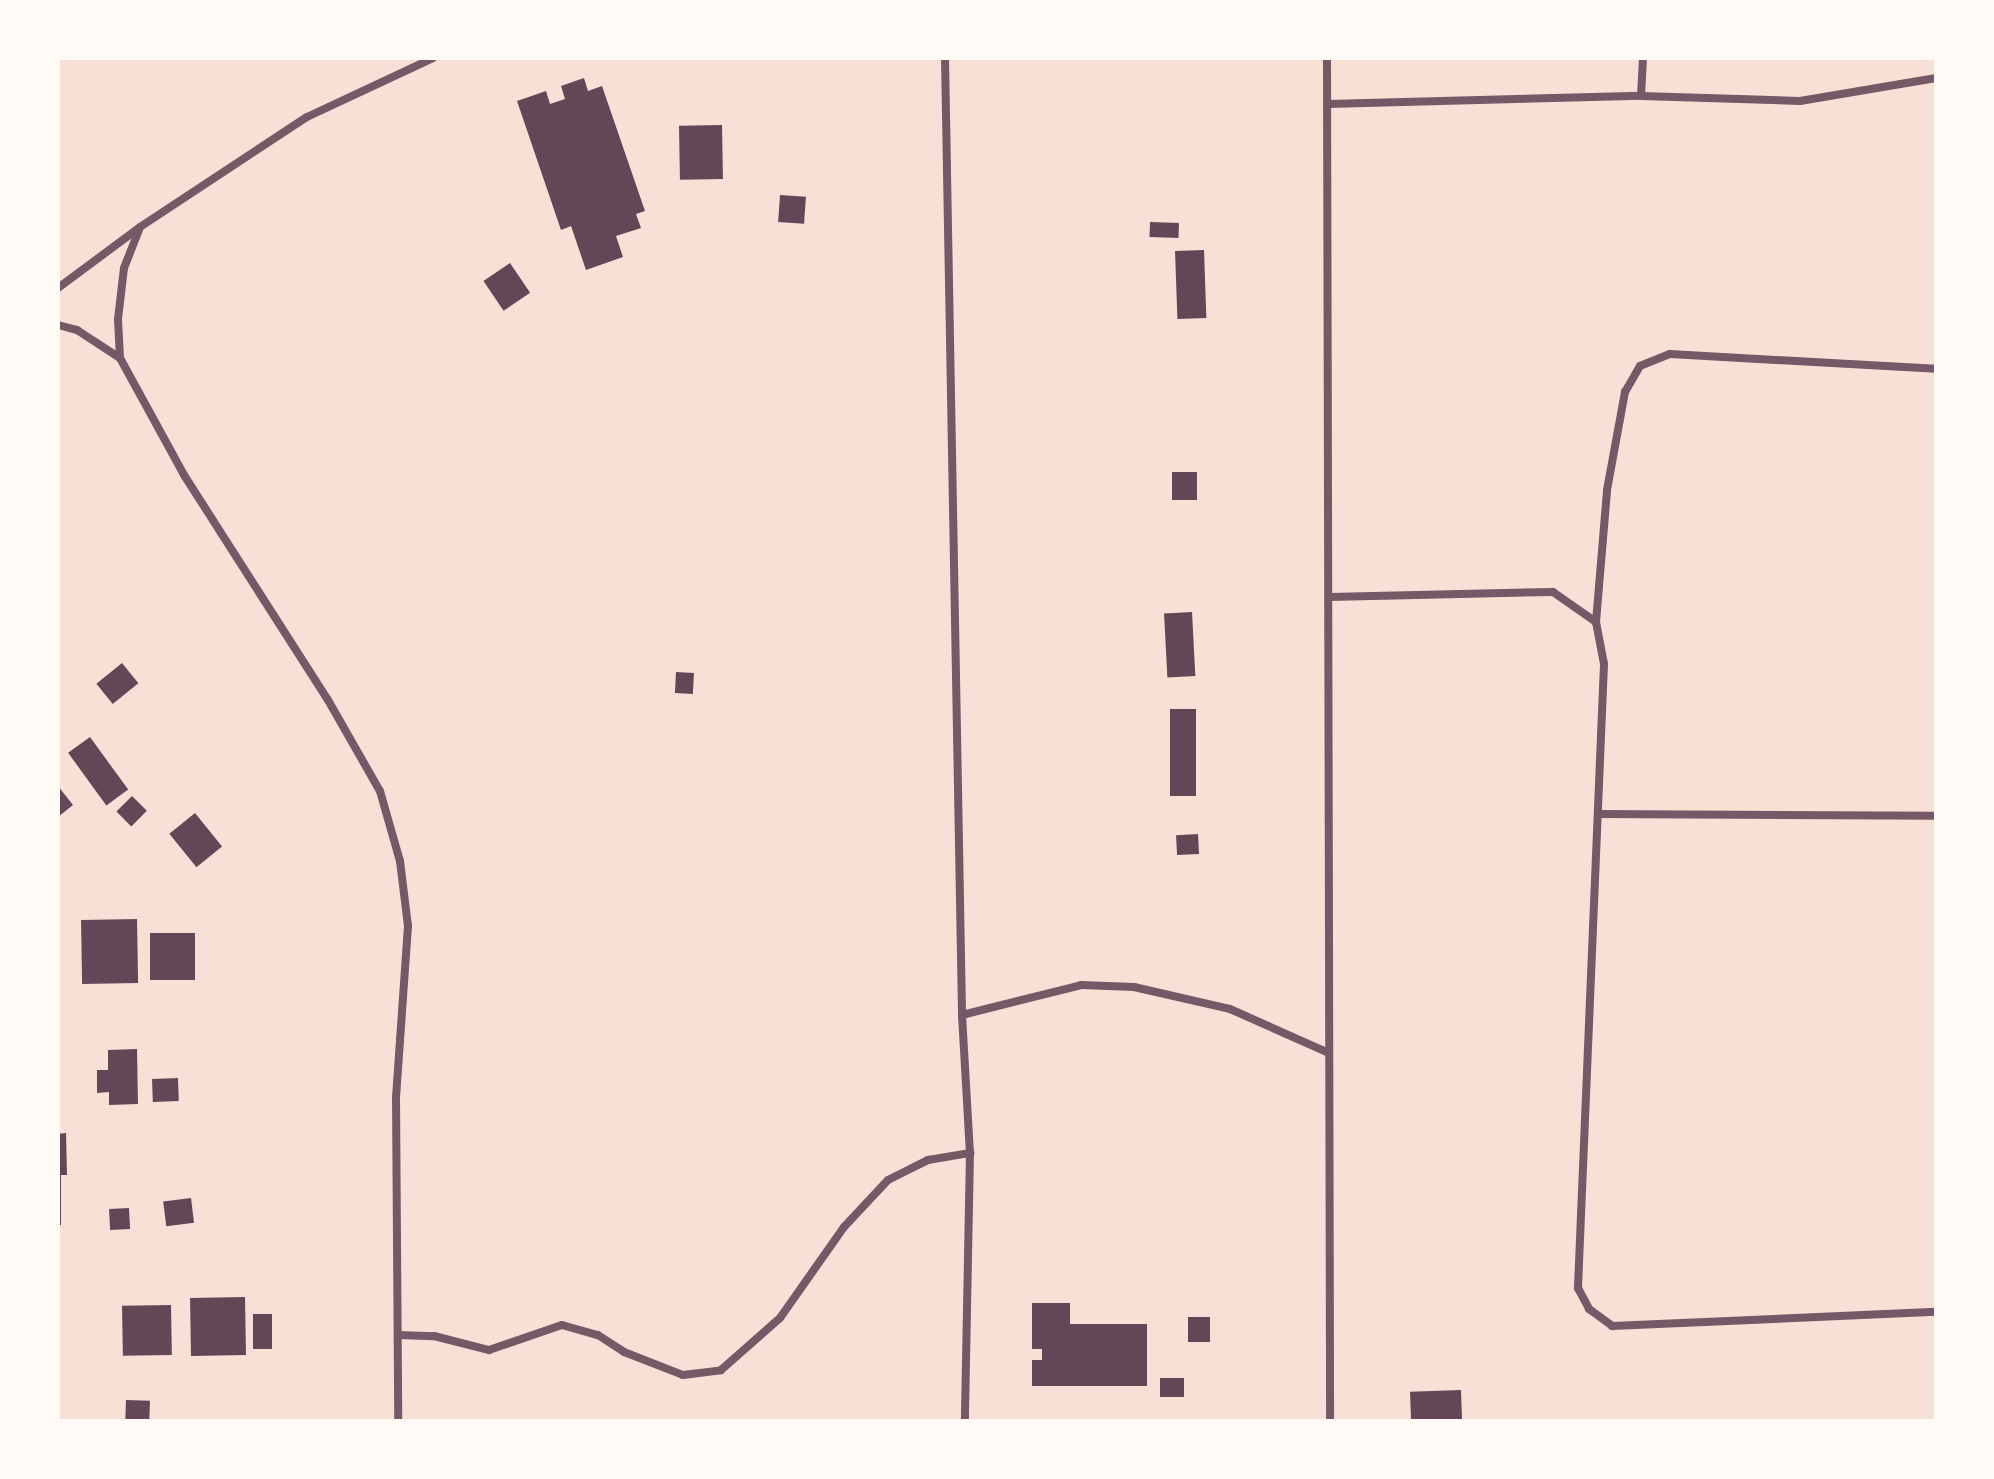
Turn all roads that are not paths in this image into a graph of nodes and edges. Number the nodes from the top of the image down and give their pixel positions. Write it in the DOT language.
graph roads {
  1 [pos="433,58"];
  2 [pos="945,58"];
  3 [pos="1327,58"];
  4 [pos="1643,58"];
  5 [pos="1936,78"];
  6 [pos="1641,96"];
  7 [pos="1328,104"];
  8 [pos="140,227"];
  9 [pos="58,288"];
  10 [pos="58,325"];
  11 [pos="120,358"];
  12 [pos="1936,369"];
  13 [pos="1329,597"];
  14 [pos="1596,622"];
  15 [pos="1598,814"];
  16 [pos="1936,816"];
  17 [pos="962,1015"];
  18 [pos="1329,1053"];
  19 [pos="970,1153"];
  20 [pos="1936,1312"];
  21 [pos="398,1335"];
  22 [pos="398,1421"];
  23 [pos="965,1421"];
  24 [pos="1330,1421"];
  1 -- 8 [label="street"];
  2 -- 17 [label="street"];
  3 -- 7 [label="street"];
  4 -- 6 [label="street"];
  5 -- 6 [label="street"];
  6 -- 7 [label="street"];
  7 -- 13 [label="street"];
  8 -- 9 [label="street"];
  8 -- 11 [label="street"];
  10 -- 11 [label="street"];
  11 -- 21 [label="street"];
  12 -- 14 [label="street"];
  13 -- 14 [label="street"];
  13 -- 18 [label="street"];
  14 -- 15 [label="street"];
  15 -- 16 [label="street"];
  15 -- 20 [label="street"];
  17 -- 18 [label="street"];
  17 -- 19 [label="street"];
  18 -- 24 [label="street"];
  19 -- 21 [label="street"];
  19 -- 23 [label="street"];
  21 -- 22 [label="street"];
}
